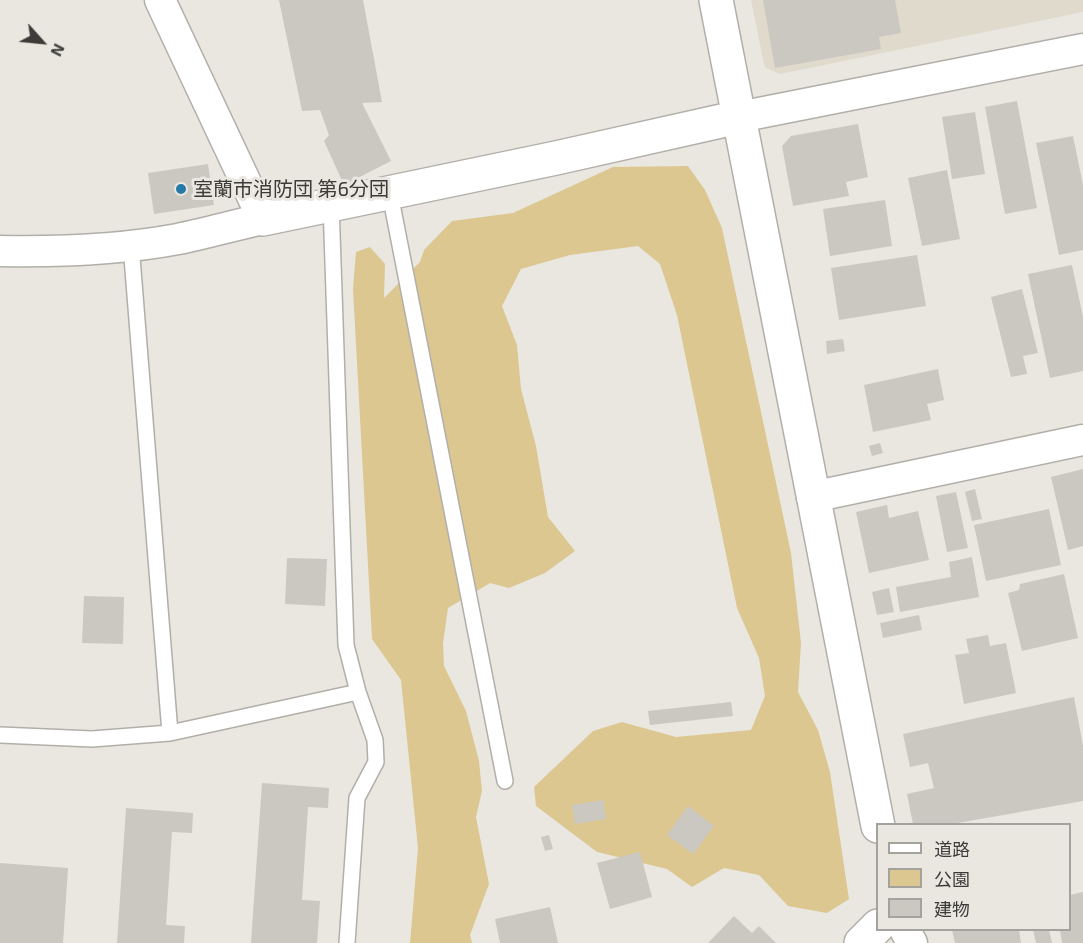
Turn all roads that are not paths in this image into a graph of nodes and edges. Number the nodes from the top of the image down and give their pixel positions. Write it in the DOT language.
graph roads {
  1 [pos="160,0"];
  2 [pos="716,0"];
  3 [pos="1083,49"];
  4 [pos="739,117"];
  5 [pos="390,194"];
  6 [pos="331,204"];
  7 [pos="263,219"];
  8 [pos="131,245"];
  9 [pos="0,251"];
  10 [pos="1083,440"];
  11 [pos="813,496"];
  12 [pos="358,692"];
  13 [pos="170,733"];
  14 [pos="0,735"];
  15 [pos="505,781"];
  16 [pos="877,823"];
  17 [pos="876,928"];
  18 [pos="347,943"];
  19 [pos="861,943"];
  1 -- 7 [label="street"];
  2 -- 4 [label="street"];
  3 -- 4 [label="street"];
  4 -- 5 [label="street"];
  4 -- 11 [label="street"];
  5 -- 6 [label="street"];
  5 -- 15 [label="lane"];
  6 -- 7 [label="street"];
  6 -- 12 [label="lane"];
  7 -- 8 [label="street"];
  8 -- 9 [label="street"];
  8 -- 13 [label="lane"];
  10 -- 11 [label="street"];
  11 -- 16 [label="street"];
  12 -- 13 [label="lane"];
  12 -- 18 [label="lane"];
  13 -- 14 [label="lane"];
  17 -- 19 [label="street"];
}
